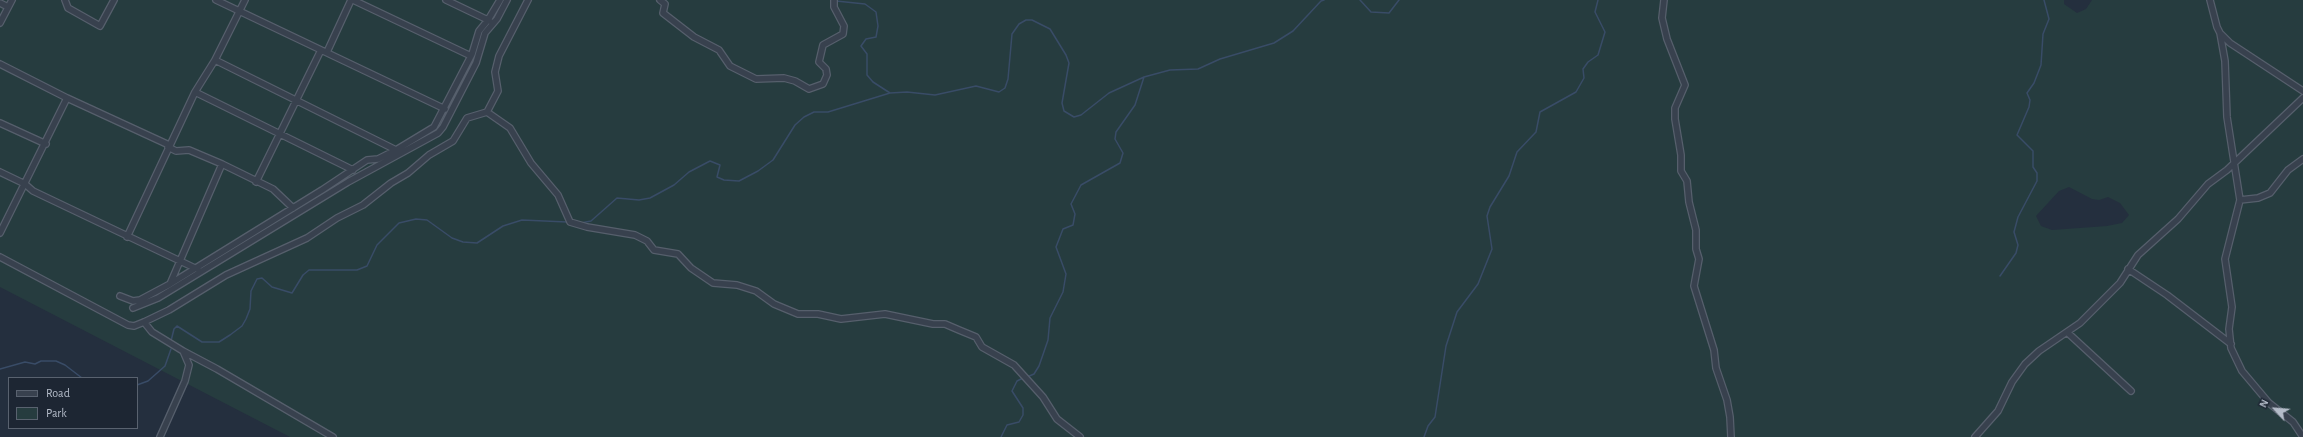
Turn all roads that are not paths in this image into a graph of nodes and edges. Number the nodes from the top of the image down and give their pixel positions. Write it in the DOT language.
graph roads {
  1 [pos="12,0"];
  2 [pos="66,0"];
  3 [pos="114,0"];
  4 [pos="216,0"];
  5 [pos="245,0"];
  6 [pos="352,0"];
  7 [pos="446,0"];
  8 [pos="500,0"];
  9 [pos="507,0"];
  10 [pos="528,0"];
  11 [pos="660,0"];
  12 [pos="834,0"];
  13 [pos="1664,0"];
  14 [pos="2210,0"];
  15 [pos="0,3"];
  16 [pos="8,7"];
  17 [pos="240,11"];
  18 [pos="491,22"];
  19 [pos="0,23"];
  20 [pos="2220,33"];
  21 [pos="324,51"];
  22 [pos="471,56"];
  23 [pos="214,60"];
  24 [pos="0,64"];
  25 [pos="2303,90"];
  26 [pos="195,92"];
  27 [pos="67,98"];
  28 [pos="2303,98"];
  29 [pos="295,101"];
  30 [pos="445,109"];
  31 [pos="488,112"];
  32 [pos="0,123"];
  33 [pos="280,134"];
  34 [pos="46,144"];
  35 [pos="411,145"];
  36 [pos="168,146"];
  37 [pos="399,152"];
  38 [pos="2303,160"];
  39 [pos="2234,161"];
  40 [pos="222,164"];
  41 [pos="353,170"];
  42 [pos="0,172"];
  43 [pos="256,182"];
  44 [pos="25,184"];
  45 [pos="322,190"];
  46 [pos="327,196"];
  47 [pos="2240,200"];
  48 [pos="293,208"];
  49 [pos="0,233"];
  50 [pos="127,237"];
  51 [pos="0,257"];
  52 [pos="179,260"];
  53 [pos="199,270"];
  54 [pos="2128,270"];
  55 [pos="170,284"];
  56 [pos="120,296"];
  57 [pos="133,308"];
  58 [pos="144,322"];
  59 [pos="2068,332"];
  60 [pos="2231,344"];
  61 [pos="183,351"];
  62 [pos="2131,392"];
  63 [pos="160,436"];
  64 [pos="333,437"];
  65 [pos="1080,437"];
  66 [pos="1731,437"];
  67 [pos="1975,437"];
  68 [pos="2303,437"];
  1 -- 16 [label="street"];
  2 -- 3 [label="street"];
  4 -- 17 [label="street"];
  5 -- 17 [label="street"];
  6 -- 21 [label="street"];
  6 -- 22 [label="street"];
  7 -- 18 [label="street"];
  8 -- 18 [label="street"];
  9 -- 18 [label="street"];
  10 -- 31 [label="street"];
  11 -- 12 [label="street"];
  13 -- 66 [label="street"];
  14 -- 20 [label="street"];
  15 -- 16 [label="street"];
  16 -- 19 [label="street"];
  17 -- 21 [label="street"];
  17 -- 23 [label="street"];
  18 -- 22 [label="street"];
  18 -- 35 [label="street"];
  20 -- 25 [label="street"];
  20 -- 39 [label="street"];
  21 -- 29 [label="street"];
  21 -- 30 [label="street"];
  22 -- 30 [label="street"];
  23 -- 26 [label="street"];
  23 -- 29 [label="street"];
  24 -- 27 [label="street"];
  26 -- 33 [label="street"];
  26 -- 36 [label="street"];
  27 -- 34 [label="street"];
  27 -- 36 [label="street"];
  28 -- 39 [label="street"];
  29 -- 33 [label="street"];
  29 -- 37 [label="street"];
  30 -- 35 [label="street"];
  31 -- 58 [label="street"];
  31 -- 65 [label="street"];
  32 -- 34 [label="street"];
  33 -- 41 [label="street"];
  33 -- 43 [label="street"];
  34 -- 44 [label="street"];
  35 -- 37 [label="street"];
  36 -- 40 [label="street"];
  36 -- 50 [label="street"];
  37 -- 41 [label="street"];
  37 -- 46 [label="street"];
  38 -- 47 [label="street"];
  39 -- 47 [label="street"];
  39 -- 54 [label="street"];
  40 -- 43 [label="street"];
  40 -- 52 [label="street"];
  41 -- 45 [label="street"];
  42 -- 44 [label="street"];
  43 -- 48 [label="street"];
  44 -- 49 [label="street"];
  44 -- 50 [label="street"];
  45 -- 46 [label="street"];
  45 -- 48 [label="street"];
  46 -- 53 [label="street"];
  47 -- 60 [label="street"];
  48 -- 53 [label="street"];
  50 -- 52 [label="street"];
  51 -- 58 [label="street"];
  52 -- 53 [label="street"];
  52 -- 55 [label="street"];
  53 -- 55 [label="street"];
  53 -- 57 [label="street"];
  54 -- 59 [label="street"];
  54 -- 60 [label="street"];
  55 -- 56 [label="street"];
  58 -- 61 [label="street"];
  59 -- 62 [label="street"];
  59 -- 67 [label="street"];
  60 -- 68 [label="street"];
  61 -- 63 [label="street"];
  61 -- 64 [label="street"];
}
